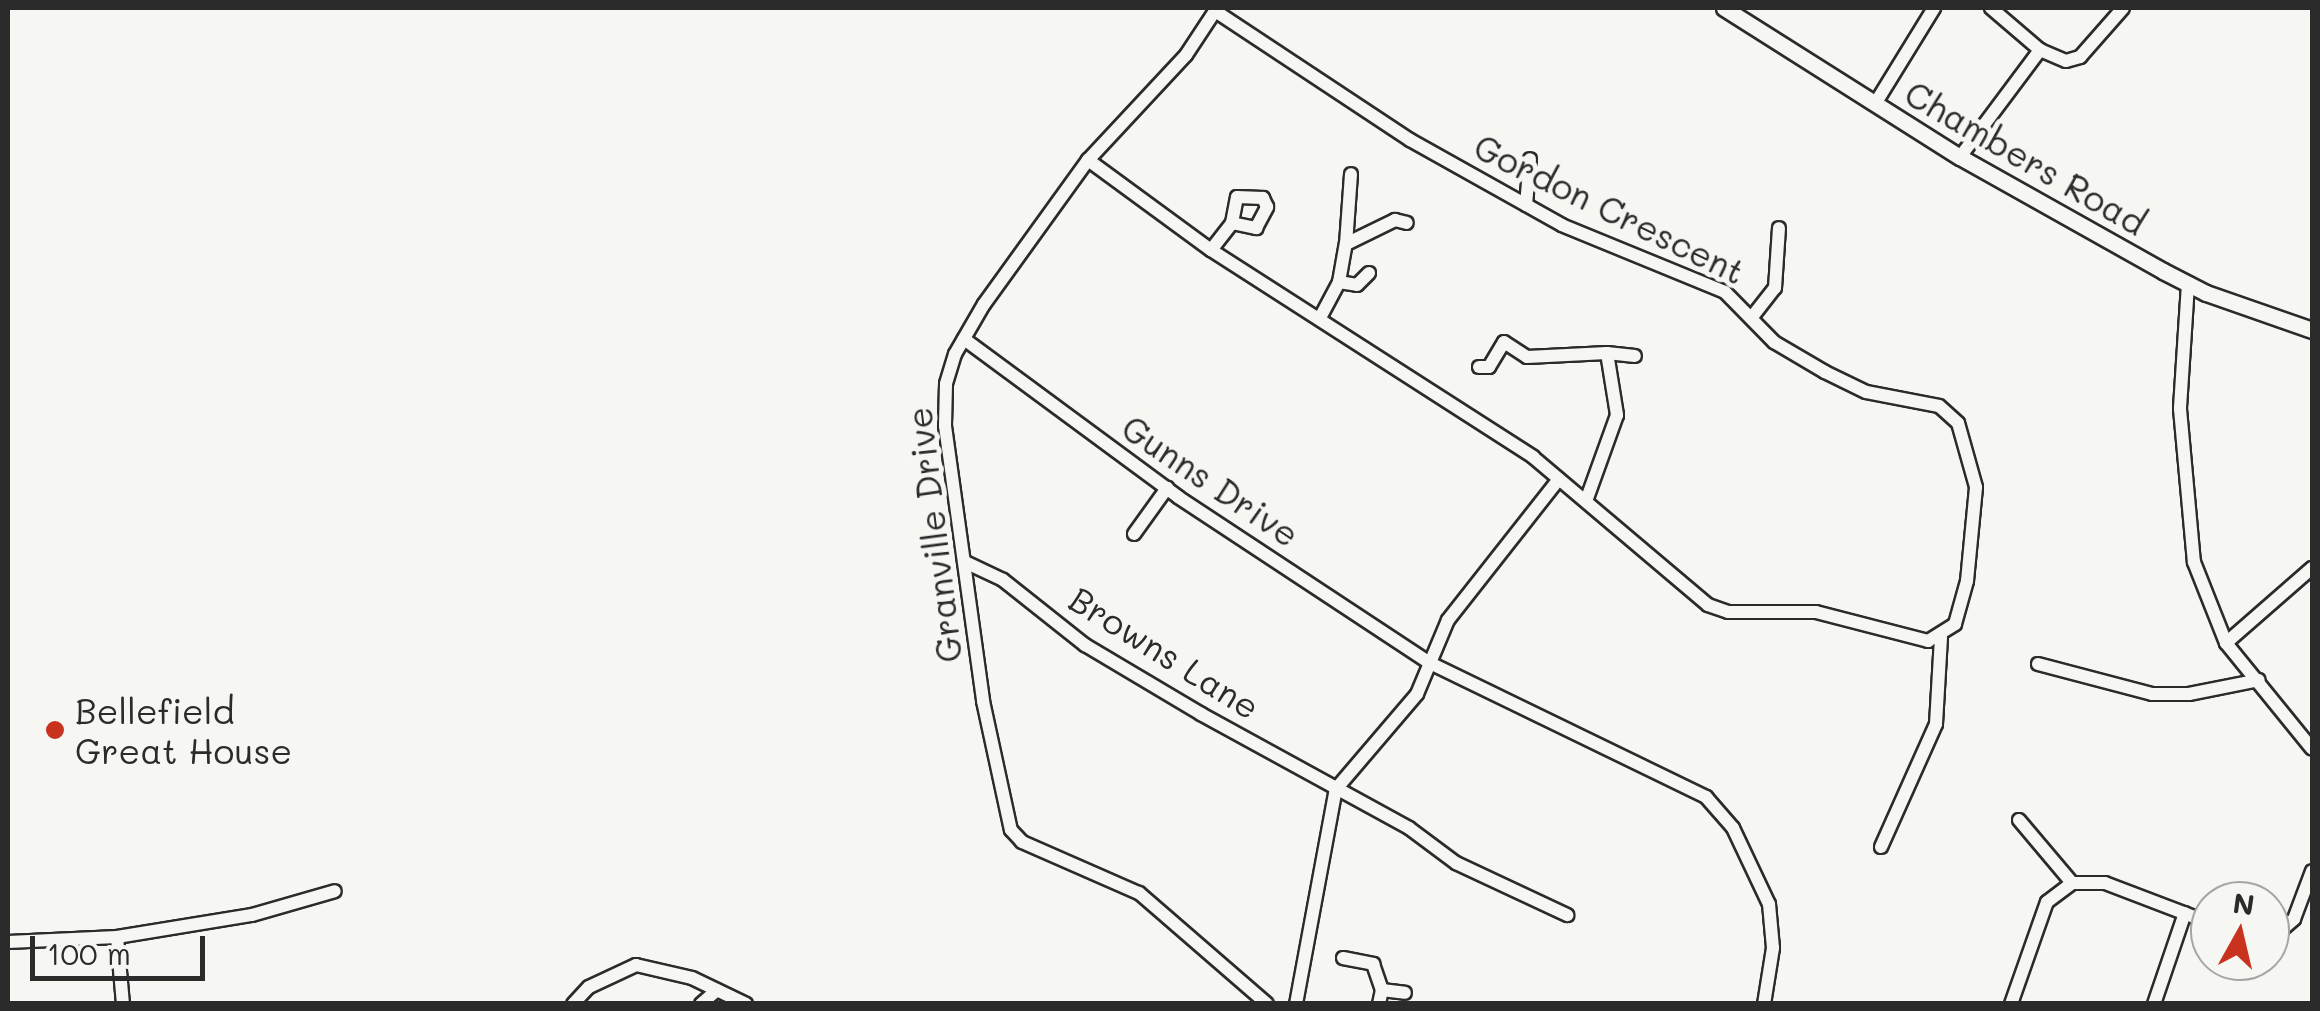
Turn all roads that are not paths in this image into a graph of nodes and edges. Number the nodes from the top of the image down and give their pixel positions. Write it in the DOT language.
graph roads {
  1 [pos="1724,8"];
  2 [pos="1934,8"];
  3 [pos="1990,8"];
  4 [pos="2123,8"];
  5 [pos="1216,9"];
  6 [pos="2040,50"];
  7 [pos="1875,104"];
  8 [pos="1960,158"];
  9 [pos="1530,159"];
  10 [pos="1088,160"];
  11 [pos="1351,174"];
  12 [pos="1526,204"];
  13 [pos="1407,222"];
  14 [pos="1232,223"];
  15 [pos="1779,228"];
  16 [pos="1346,244"];
  17 [pos="1211,250"];
  18 [pos="1369,273"];
  19 [pos="1338,282"];
  20 [pos="2188,284"];
  21 [pos="1320,316"];
  22 [pos="1752,317"];
  23 [pos="2312,330"];
  24 [pos="964,339"];
  25 [pos="1606,354"];
  26 [pos="1636,356"];
  27 [pos="1479,366"];
  28 [pos="1559,479"];
  29 [pos="1166,488"];
  30 [pos="1586,501"];
  31 [pos="1134,534"];
  32 [pos="965,562"];
  33 [pos="2312,568"];
  34 [pos="1942,637"];
  35 [pos="2226,643"];
  36 [pos="1430,663"];
  37 [pos="2038,664"];
  38 [pos="2258,680"];
  39 [pos="2312,748"];
  40 [pos="1336,789"];
  41 [pos="2019,820"];
  42 [pos="1881,847"];
  43 [pos="2312,871"];
  44 [pos="2072,882"];
  45 [pos="335,890"];
  46 [pos="2185,913"];
  47 [pos="1567,915"];
  48 [pos="2190,915"];
  49 [pos="2290,922"];
  50 [pos="118,936"];
  51 [pos="8,942"];
  52 [pos="1343,958"];
  53 [pos="716,990"];
  54 [pos="1405,994"];
  55 [pos="1381,997"];
  56 [pos="123,1004"];
  57 [pos="574,1004"];
  58 [pos="701,1004"];
  59 [pos="746,1004"];
  60 [pos="1268,1004"];
  61 [pos="1296,1004"];
  62 [pos="1764,1004"];
  63 [pos="2012,1004"];
  64 [pos="2154,1004"];
  1 -- 7 [label="street, Chambers Road"];
  2 -- 7 [label="street"];
  3 -- 6 [label="street"];
  4 -- 6 [label="street"];
  5 -- 10 [label="street, Granville Drive"];
  5 -- 12 [label="street, Gordon Crescent"];
  6 -- 8 [label="street"];
  7 -- 8 [label="street, Chambers Road"];
  8 -- 20 [label="street, Chambers Road"];
  9 -- 12 [label="street"];
  10 -- 17 [label="street"];
  10 -- 24 [label="street, Granville Drive"];
  11 -- 16 [label="street"];
  12 -- 22 [label="street, Gordon Crescent"];
  13 -- 16 [label="street"];
  14 -- 17 [label="street"];
  15 -- 22 [label="street"];
  16 -- 19 [label="street"];
  17 -- 21 [label="street"];
  18 -- 19 [label="street"];
  19 -- 21 [label="street"];
  20 -- 23 [label="street, Chambers Road"];
  20 -- 35 [label="street"];
  21 -- 28 [label="street"];
  22 -- 34 [label="street, Gordon Crescent"];
  24 -- 29 [label="street, Gunns Drive"];
  24 -- 32 [label="street, Granville Drive"];
  25 -- 26 [label="street"];
  25 -- 27 [label="street"];
  25 -- 30 [label="street"];
  28 -- 30 [label="street"];
  28 -- 36 [label="street"];
  29 -- 31 [label="street"];
  29 -- 36 [label="street, Gunns Drive"];
  30 -- 34 [label="street"];
  32 -- 40 [label="street, Browns Lane"];
  32 -- 60 [label="street, Granville Drive"];
  33 -- 35 [label="street"];
  34 -- 42 [label="street, Gordon Crescent"];
  35 -- 38 [label="street"];
  36 -- 40 [label="street"];
  36 -- 62 [label="street, Gunns Drive"];
  37 -- 38 [label="street"];
  38 -- 39 [label="street"];
  40 -- 47 [label="street, Browns Lane"];
  40 -- 61 [label="street"];
  41 -- 44 [label="street"];
  43 -- 49 [label="street"];
  44 -- 46 [label="street"];
  44 -- 63 [label="street"];
  45 -- 50 [label="street"];
  46 -- 48 [label="street"];
  46 -- 64 [label="street"];
  50 -- 51 [label="street"];
  50 -- 56 [label="street"];
  52 -- 55 [label="street"];
  53 -- 57 [label="street"];
  53 -- 58 [label="street"];
  53 -- 59 [label="street"];
  54 -- 55 [label="street"];
}
